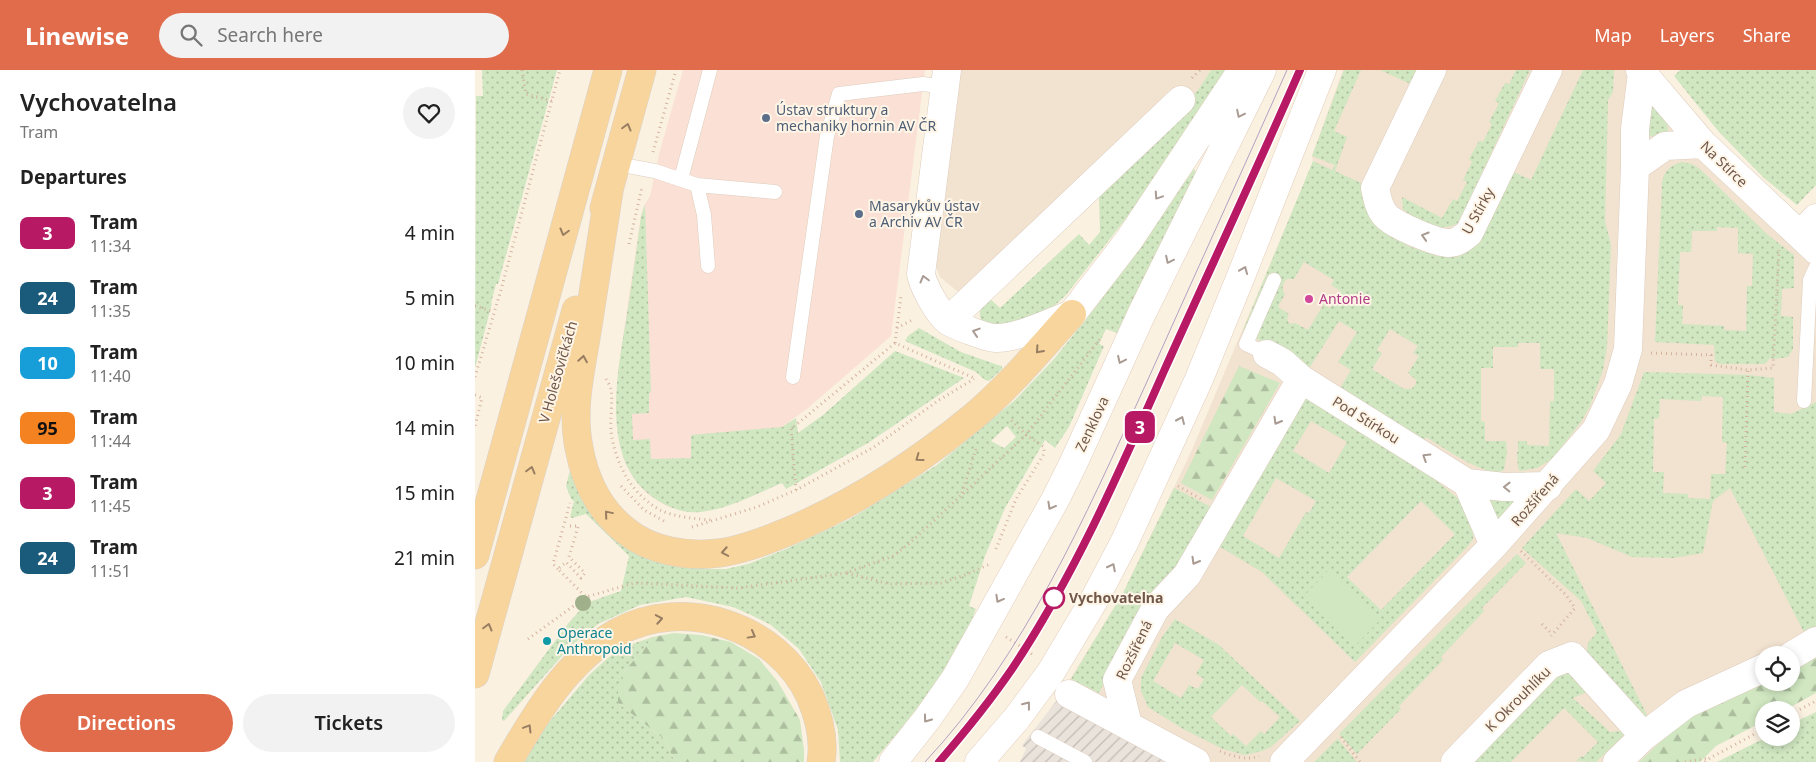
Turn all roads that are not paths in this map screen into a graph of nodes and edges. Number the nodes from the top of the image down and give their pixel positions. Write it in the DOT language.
graph roads {
  1 [pos="608,70"];
  2 [pos="642,70"];
  3 [pos="710,70"];
  4 [pos="1242,70"];
  5 [pos="1262,70"];
  6 [pos="1307,70"];
  7 [pos="1322,70"];
  8 [pos="1432,70"];
  9 [pos="1549,70"];
  10 [pos="1643,71"];
  11 [pos="946,79"];
  12 [pos="1185,91"];
  13 [pos="1703,144"];
  14 [pos="617,164"];
  15 [pos="1635,167"];
  16 [pos="1283,170"];
  17 [pos="681,179"];
  18 [pos="697,184"];
  19 [pos="609,191"];
  20 [pos="775,192"];
  21 [pos="1803,237"];
  22 [pos="708,266"];
  23 [pos="1816,267"];
  24 [pos="1274,280"];
  25 [pos="1072,314"];
  26 [pos="948,320"];
  27 [pos="1267,354"];
  28 [pos="793,377"];
  29 [pos="1301,379"];
  30 [pos="1804,401"];
  31 [pos="1467,483"];
  32 [pos="1547,486"];
  33 [pos="1506,546"];
  34 [pos="475,555"];
  35 [pos="1816,640"];
  36 [pos="1800,650"];
  37 [pos="1755,672"];
  38 [pos="475,674"];
  39 [pos="1069,694"];
  40 [pos="1128,725"];
  41 [pos="1644,736"];
  42 [pos="1038,737"];
  43 [pos="1206,756"];
  44 [pos="1273,758"];
  45 [pos="508,762"];
  46 [pos="821,762"];
  47 [pos="893,762"];
  48 [pos="979,762"];
  49 [pos="1085,762"];
  50 [pos="1455,762"];
  51 [pos="1617,762"];
  1 -- 34 [label="main road, one-way"];
  14 -- 2 [label="main road, V Holešovičkách, one-way"];
  3 -- 17 [label="lane"];
  4 -- 25 [label="street, one-way"];
  5 -- 47 [label="street, Zenklova, one-way"];
  6 -- 16 [label="lane"];
  7 -- 16 [label="street"];
  9 -- 8 [label="street, U Stírky, one-way"];
  10 -- 13 [label="street, Na Stírce"];
  10 -- 15 [label="street, Rozšířená"];
  26 -- 11 [label="street, one-way"];
  11 -- 28 [label="lane"];
  12 -- 26 [label="street"];
  13 -- 15 [label="street"];
  13 -- 21 [label="street, Na Stírce"];
  14 -- 17 [label="lane"];
  14 -- 19 [label="main road, V Holešovičkách"];
  15 -- 32 [label="street, Rozšířená"];
  48 -- 16 [label="street, one-way"];
  17 -- 18 [label="lane"];
  18 -- 20 [label="lane"];
  18 -- 22 [label="lane"];
  25 -- 19 [label="main road, one-way"];
  38 -- 19 [label="main road, V Holešovičkách, one-way"];
  23 -- 30 [label="lane"];
  24 -- 27 [label="lane"];
  25 -- 26 [label="street, one-way"];
  27 -- 29 [label="street, Pod Stírkou"];
  31 -- 29 [label="street, Pod Stírkou, one-way"];
  29 -- 40 [label="street, Rozšířená, one-way"];
  32 -- 31 [label="street, Pod Stírkou, one-way"];
  31 -- 33 [label="street"];
  32 -- 33 [label="street, Rozšířená"];
  33 -- 44 [label="street, Rozšířená"];
  35 -- 36 [label="street"];
  37 -- 41 [label="street"];
  39 -- 40 [label="street"];
  40 -- 43 [label="street"];
  41 -- 50 [label="street, K Okrouhlíku"];
  41 -- 51 [label="street"];
  42 -- 49 [label="lane"];
  45 -- 46 [label="main road, one-way"];
}
